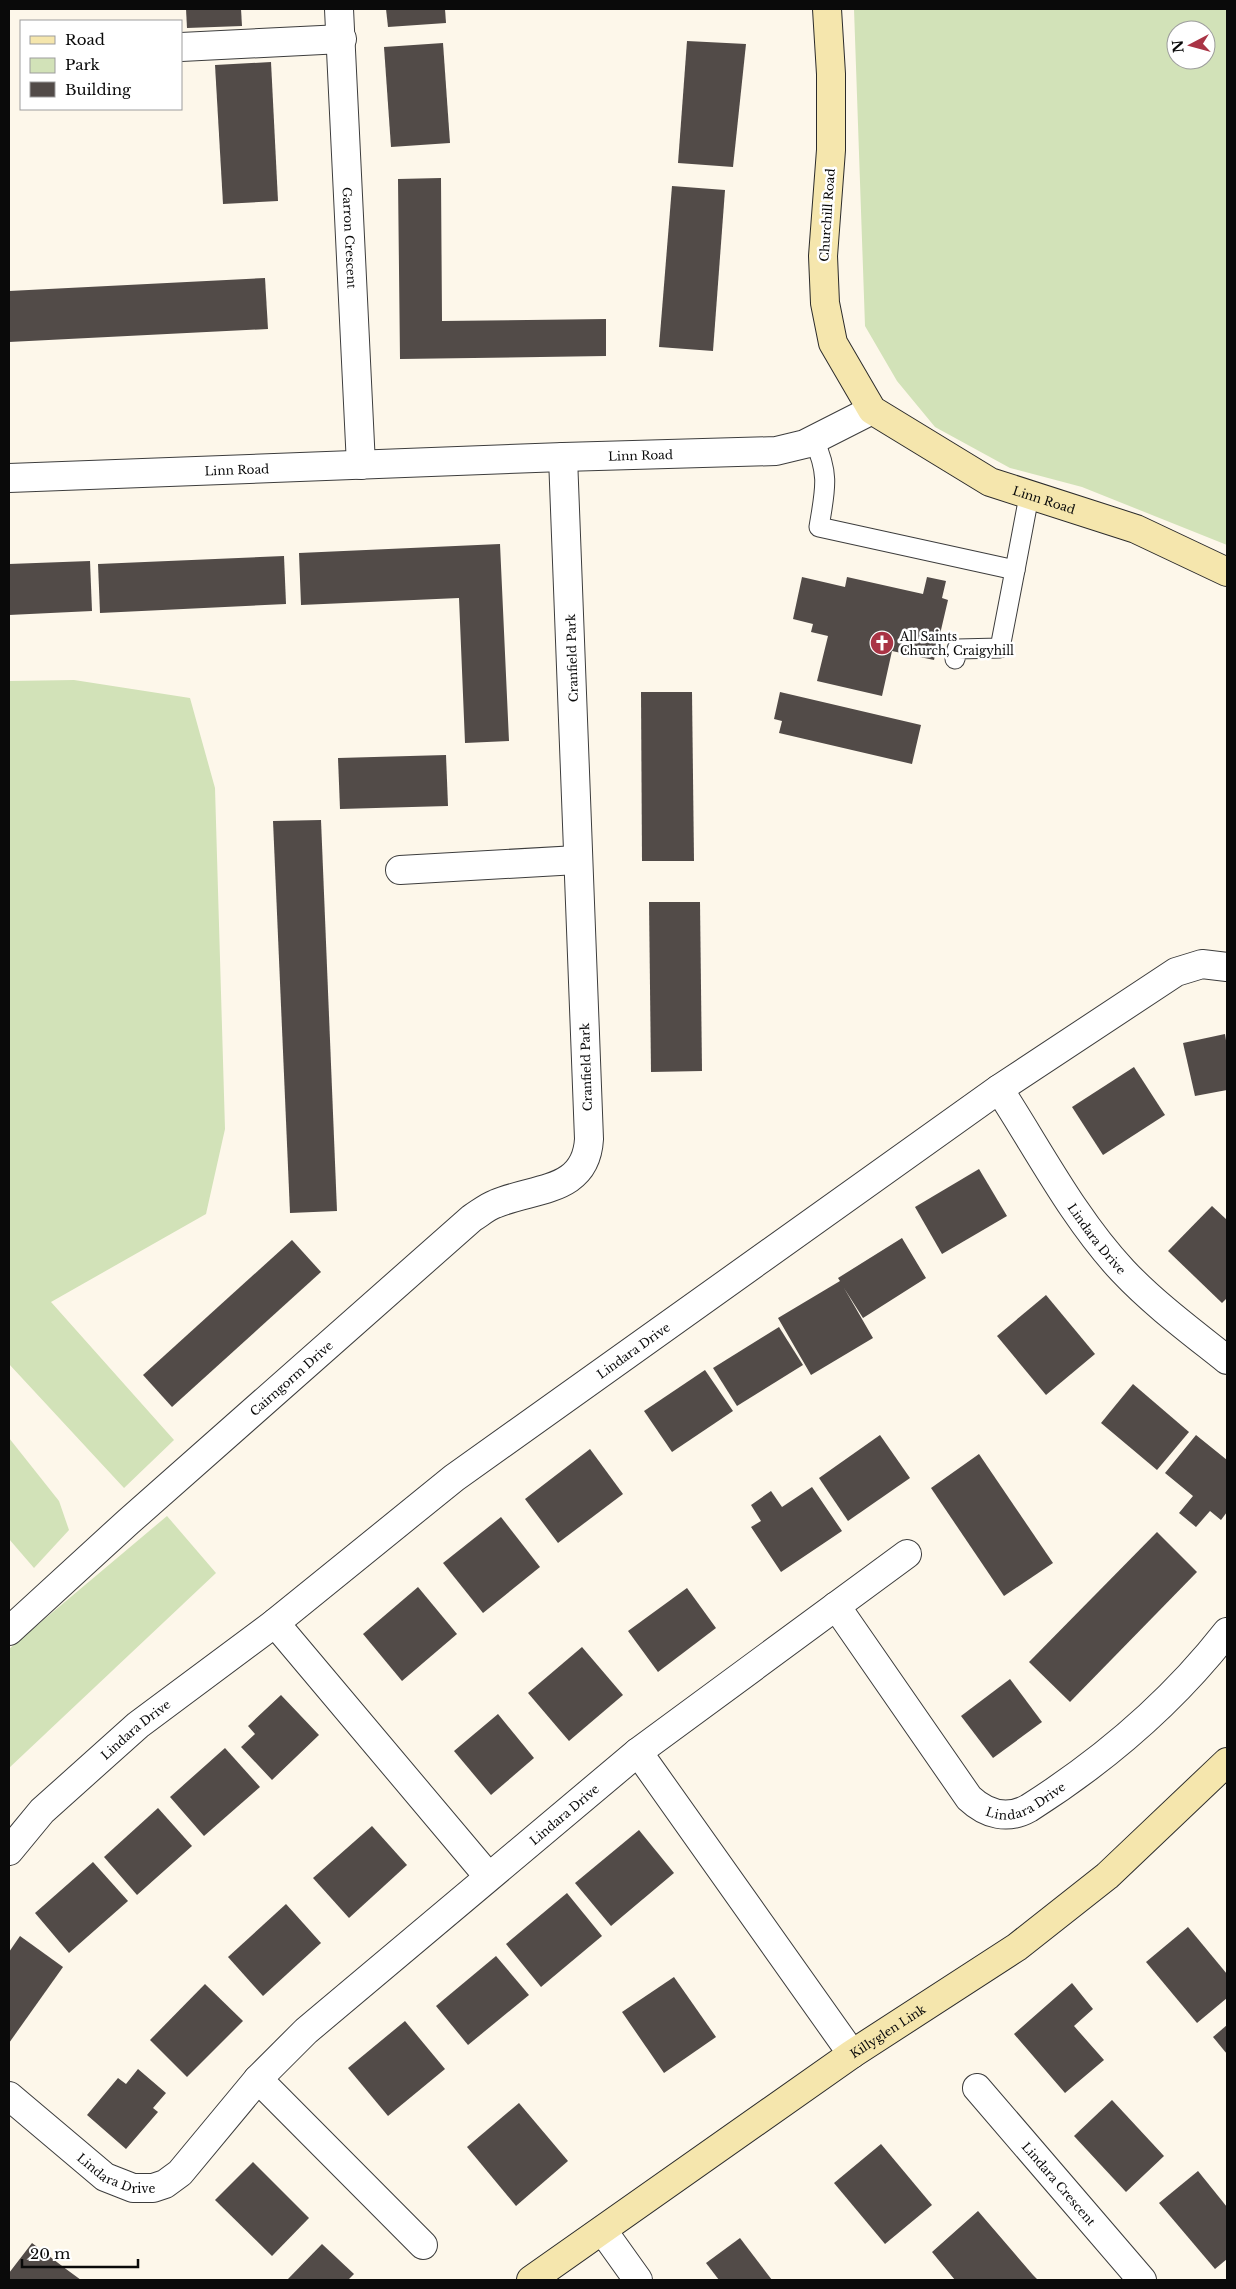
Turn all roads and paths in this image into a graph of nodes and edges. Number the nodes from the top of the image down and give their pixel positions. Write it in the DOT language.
graph roads {
  1 [pos="339,9"];
  2 [pos="827,9"];
  3 [pos="342,39"];
  4 [pos="182,46"];
  5 [pos="872,410"];
  6 [pos="814,440"];
  7 [pos="563,457"];
  8 [pos="361,465"];
  9 [pos="9,478"];
  10 [pos="1030,496"];
  11 [pos="1015,570"];
  12 [pos="1227,572"];
  13 [pos="955,659"];
  14 [pos="577,860"];
  15 [pos="400,870"];
  16 [pos="1227,967"];
  17 [pos="999,1089"];
  18 [pos="588,1155"];
  19 [pos="1227,1360"];
  20 [pos="907,1554"];
  21 [pos="836,1606"];
  22 [pos="276,1622"];
  23 [pos="9,1631"];
  24 [pos="1227,1632"];
  25 [pos="638,1752"];
  26 [pos="1227,1762"];
  27 [pos="9,1851"];
  28 [pos="488,1876"];
  29 [pos="852,2054"];
  30 [pos="258,2079"];
  31 [pos="977,2088"];
  32 [pos="9,2096"];
  33 [pos="603,2231"];
  34 [pos="423,2245"];
  35 [pos="531,2280"];
  36 [pos="638,2280"];
  37 [pos="1142,2280"];
  1 -- 3 [label="street, Garron Crescent"];
  2 -- 5 [label="street, Churchill Road"];
  3 -- 4 [label="street"];
  3 -- 8 [label="street, Garron Crescent"];
  5 -- 6 [label="street, Linn Road"];
  5 -- 10 [label="street, Linn Road"];
  6 -- 7 [label="street, Linn Road"];
  6 -- 11 [label="lane"];
  7 -- 8 [label="street, Linn Road"];
  7 -- 14 [label="street, Cranfield Park"];
  8 -- 9 [label="street, Linn Road"];
  10 -- 11 [label="lane"];
  10 -- 12 [label="street, Linn Road"];
  11 -- 13 [label="lane"];
  14 -- 15 [label="street"];
  14 -- 18 [label="street, Cranfield Park"];
  16 -- 17 [label="street, Lindara Drive"];
  17 -- 19 [label="street, Lindara Drive"];
  17 -- 22 [label="street, Lindara Drive"];
  18 -- 23 [label="street, Cairngorm Drive"];
  20 -- 21 [label="street, Lindara Drive"];
  21 -- 24 [label="street, Lindara Drive"];
  21 -- 25 [label="street, Lindara Drive"];
  22 -- 27 [label="street, Lindara Drive"];
  22 -- 28 [label="street"];
  25 -- 28 [label="street, Lindara Drive"];
  25 -- 29 [label="street"];
  26 -- 29 [label="street, Killyglen Link"];
  28 -- 30 [label="street, Lindara Drive"];
  29 -- 33 [label="street, Killyglen Link"];
  30 -- 32 [label="street, Lindara Drive"];
  30 -- 34 [label="street"];
  31 -- 37 [label="street, Lindara Crescent"];
  33 -- 35 [label="street, Killyglen Link"];
  33 -- 36 [label="street"];
}
